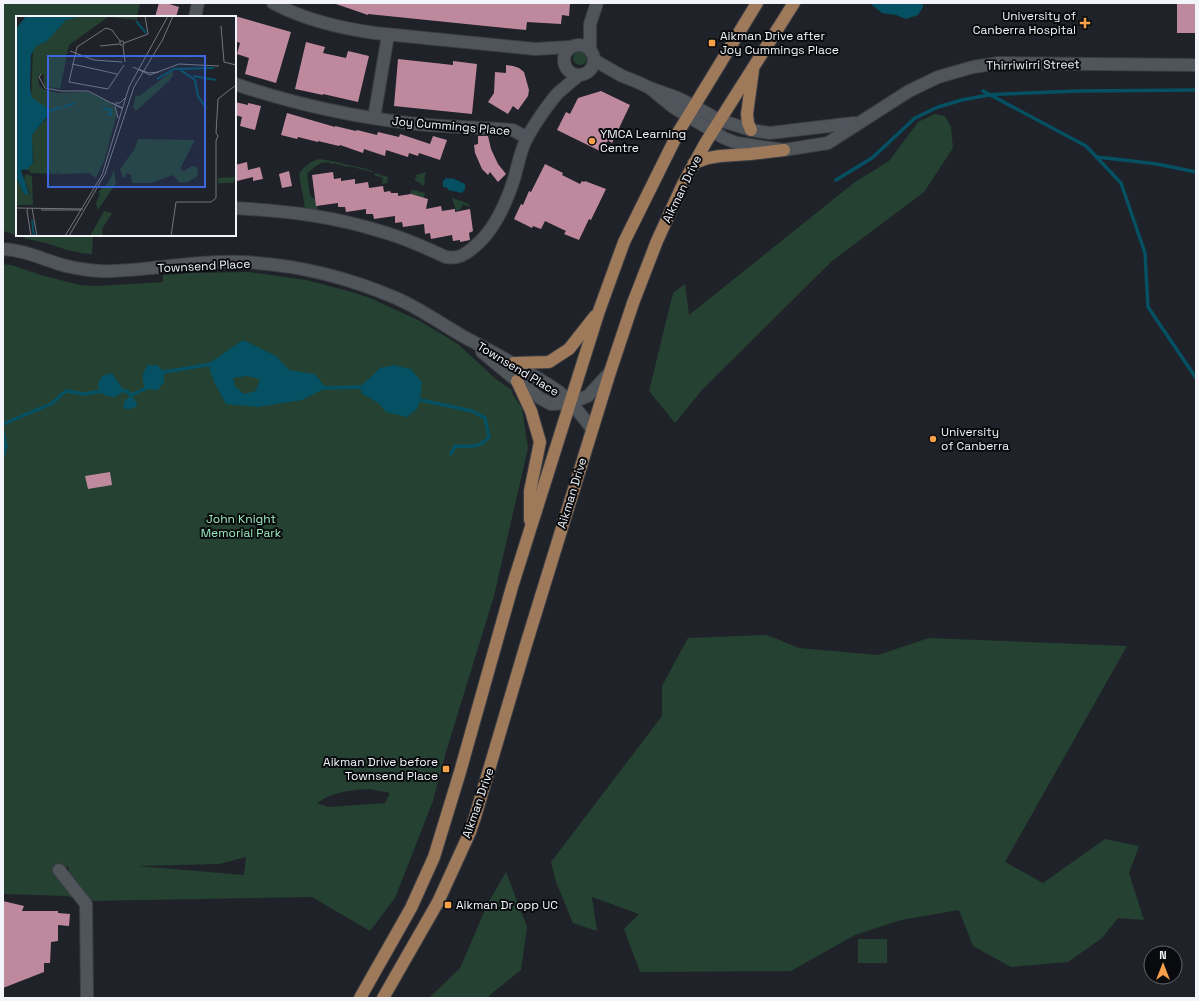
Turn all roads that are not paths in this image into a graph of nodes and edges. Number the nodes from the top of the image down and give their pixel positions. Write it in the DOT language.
graph roads {
  1 [pos="198,3"];
  2 [pos="273,3"];
  3 [pos="597,3"];
  4 [pos="757,3"];
  5 [pos="794,3"];
  6 [pos="195,16"];
  7 [pos="590,24"];
  8 [pos="388,35"];
  9 [pos="572,46"];
  10 [pos="535,49"];
  11 [pos="592,54"];
  12 [pos="565,65"];
  13 [pos="1196,65"];
  14 [pos="753,67"];
  15 [pos="584,73"];
  16 [pos="622,76"];
  17 [pos="236,84"];
  18 [pos="650,88"];
  19 [pos="557,94"];
  20 [pos="694,106"];
  21 [pos="688,116"];
  22 [pos="374,118"];
  23 [pos="719,120"];
  24 [pos="860,123"];
  25 [pos="752,130"];
  26 [pos="712,131"];
  27 [pos="527,138"];
  28 [pos="784,150"];
  29 [pos="694,163"];
  30 [pos="236,208"];
  31 [pos="3,249"];
  32 [pos="599,311"];
  33 [pos="464,337"];
  34 [pos="514,363"];
  35 [pos="610,372"];
  36 [pos="516,381"];
  37 [pos="571,403"];
  38 [pos="592,429"];
  39 [pos="529,534"];
  40 [pos="59,870"];
  41 [pos="87,998"];
  42 [pos="360,998"];
  43 [pos="383,998"];
  1 -- 6 [label="street"];
  2 -- 8 [label="street"];
  3 -- 7 [label="street, Joy Cummings Place"];
  4 -- 20 [label="main road, Aikman Drive"];
  5 -- 14 [label="main road, Aikman Drive"];
  7 -- 9 [label="street, Joy Cummings Place"];
  7 -- 11 [label="street, Joy Cummings Place"];
  8 -- 10 [label="street"];
  8 -- 22 [label="street, Joy Cummings Place"];
  9 -- 10 [label="street"];
  9 -- 11 [label="street"];
  9 -- 12 [label="street, Joy Cummings Place"];
  10 -- 12 [label="street"];
  11 -- 15 [label="street, Joy Cummings Place"];
  11 -- 16 [label="street"];
  12 -- 15 [label="street"];
  12 -- 19 [label="street, Joy Cummings Place"];
  13 -- 24 [label="street, Thirriwirri Street"];
  14 -- 23 [label="main road, Aikman Drive"];
  14 -- 25 [label="main road"];
  15 -- 16 [label="street"];
  15 -- 19 [label="street, Joy Cummings Place"];
  16 -- 18 [label="street"];
  17 -- 22 [label="street, Joy Cummings Place"];
  18 -- 20 [label="street"];
  18 -- 21 [label="street"];
  19 -- 27 [label="street, Joy Cummings Place"];
  20 -- 21 [label="main road, Aikman Drive"];
  20 -- 23 [label="street, Thirriwirri Street"];
  21 -- 26 [label="street"];
  21 -- 32 [label="main road, Aikman Drive"];
  22 -- 27 [label="street, Joy Cummings Place"];
  23 -- 25 [label="street, Thirriwirri Street"];
  23 -- 26 [label="main road, Aikman Drive"];
  24 -- 25 [label="street, Thirriwirri Street"];
  24 -- 28 [label="street, Thirriwirri Street"];
  26 -- 28 [label="street, Thirriwirri Street"];
  26 -- 29 [label="main road, Aikman Drive"];
  27 -- 30 [label="street, Joy Cummings Place"];
  28 -- 29 [label="main road"];
  29 -- 35 [label="main road, Aikman Drive"];
  31 -- 33 [label="street, Townsend Place"];
  32 -- 34 [label="main road"];
  32 -- 37 [label="main road, Aikman Drive"];
  33 -- 34 [label="street, Townsend Place"];
  33 -- 36 [label="street, Townsend Place"];
  34 -- 37 [label="street, Townsend Place"];
  35 -- 37 [label="street, Townsend Place"];
  35 -- 38 [label="main road, Aikman Drive"];
  36 -- 37 [label="street, Townsend Place"];
  36 -- 39 [label="main road"];
  37 -- 38 [label="street, Townsend Place"];
  37 -- 39 [label="main road, Aikman Drive"];
  38 -- 43 [label="main road, Aikman Drive"];
  39 -- 42 [label="main road, Aikman Drive"];
  40 -- 41 [label="street"];
}
